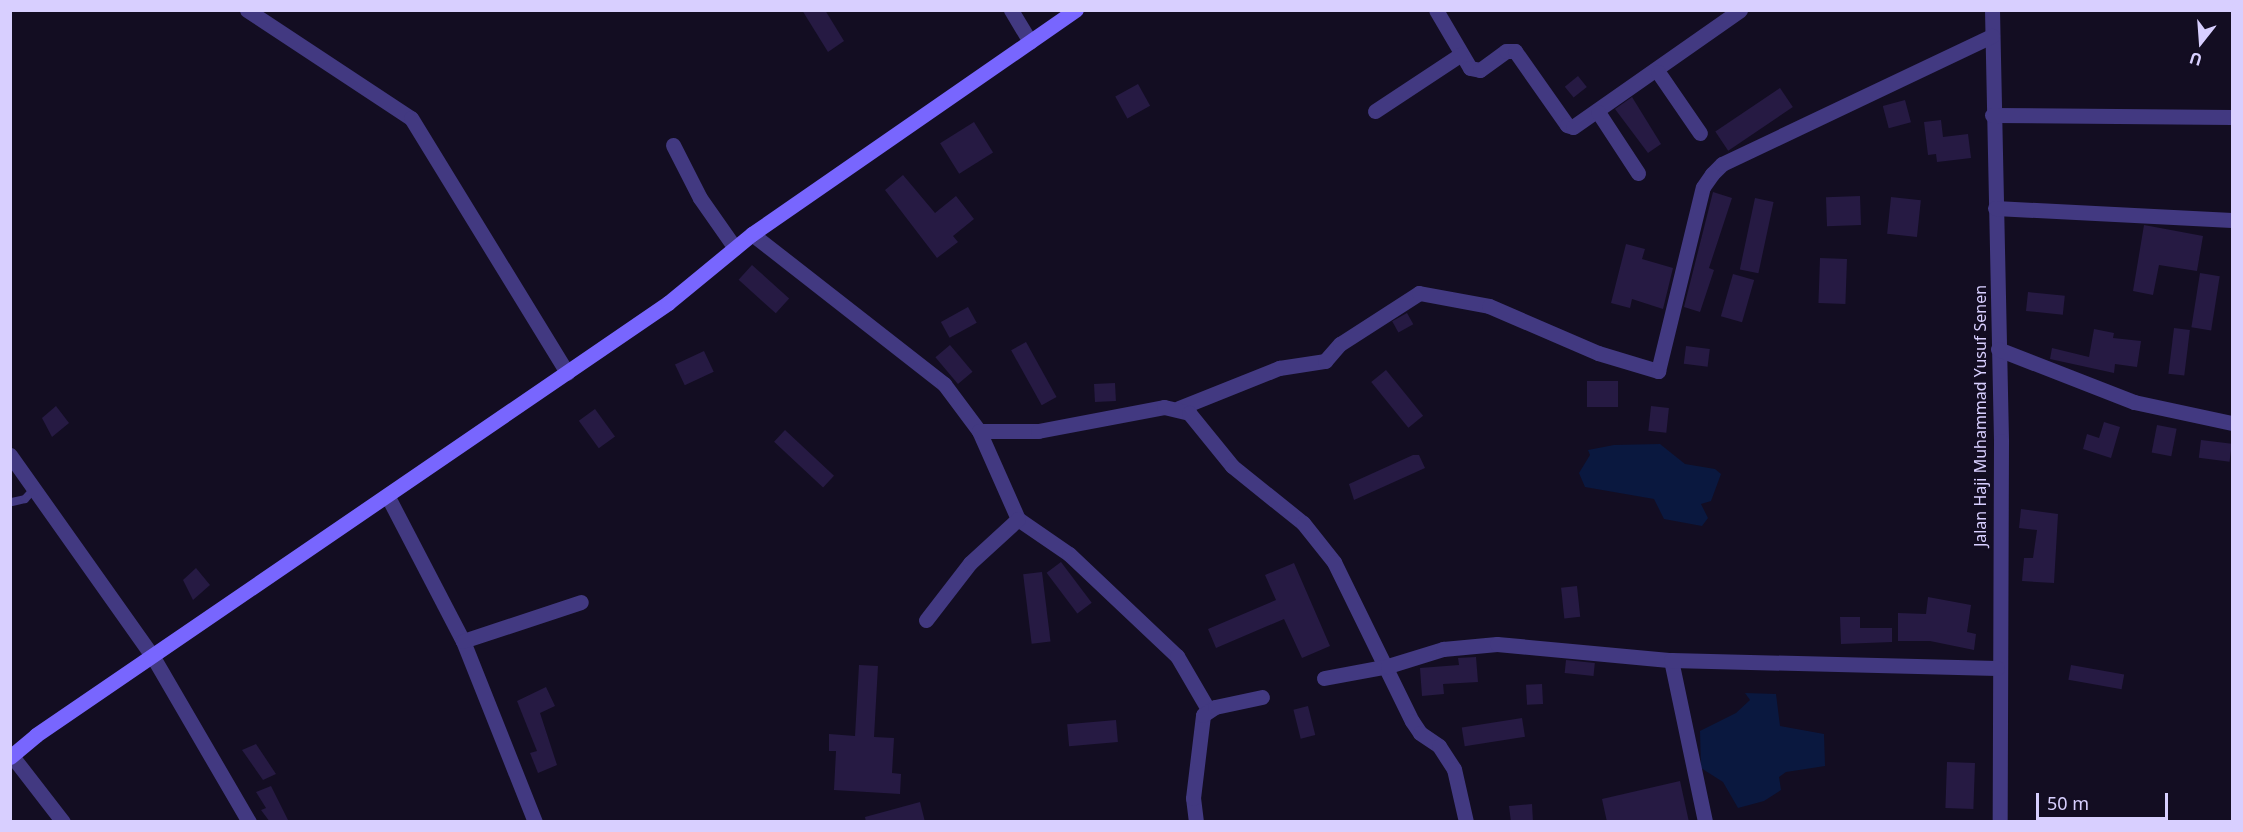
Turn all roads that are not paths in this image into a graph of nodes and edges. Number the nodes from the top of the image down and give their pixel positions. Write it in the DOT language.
graph roads {
  1 [pos="247,10"];
  2 [pos="1011,10"];
  3 [pos="1076,10"];
  4 [pos="1436,10"];
  5 [pos="1740,10"];
  6 [pos="1992,10"];
  7 [pos="1992,36"];
  8 [pos="1030,42"];
  9 [pos="1460,56"];
  10 [pos="1658,72"];
  11 [pos="1375,111"];
  12 [pos="1598,112"];
  13 [pos="1992,115"];
  14 [pos="2232,117"];
  15 [pos="1700,133"];
  16 [pos="673,145"];
  17 [pos="1638,173"];
  18 [pos="1995,208"];
  19 [pos="2232,220"];
  20 [pos="752,234"];
  21 [pos="735,248"];
  22 [pos="1998,349"];
  23 [pos="567,374"];
  24 [pos="1179,408"];
  25 [pos="2232,423"];
  26 [pos="979,431"];
  27 [pos="10,455"];
  28 [pos="33,490"];
  29 [pos="388,496"];
  30 [pos="12,502"];
  31 [pos="1018,519"];
  32 [pos="581,603"];
  33 [pos="926,620"];
  34 [pos="463,641"];
  35 [pos="153,657"];
  36 [pos="1671,660"];
  37 [pos="1388,666"];
  38 [pos="1997,668"];
  39 [pos="1324,678"];
  40 [pos="1262,697"];
  41 [pos="1208,709"];
  42 [pos="11,756"];
  43 [pos="63,822"];
  44 [pos="249,822"];
  45 [pos="535,822"];
  46 [pos="1196,822"];
  47 [pos="1466,822"];
  48 [pos="1705,822"];
  49 [pos="2000,822"];
  1 -- 23 [label="street"];
  2 -- 8 [label="street"];
  3 -- 8 [label="street"];
  4 -- 9 [label="street"];
  5 -- 10 [label="street"];
  6 -- 7 [label="street, Jalan Haji Muhammad Yusuf Senen"];
  7 -- 13 [label="street, Jalan Haji Muhammad Yusuf Senen"];
  7 -- 24 [label="street"];
  8 -- 20 [label="street"];
  9 -- 11 [label="street"];
  9 -- 12 [label="street"];
  10 -- 12 [label="street"];
  10 -- 15 [label="street"];
  12 -- 17 [label="street"];
  13 -- 14 [label="street"];
  13 -- 18 [label="street, Jalan Haji Muhammad Yusuf Senen"];
  16 -- 21 [label="street"];
  18 -- 19 [label="street"];
  18 -- 22 [label="street, Jalan Haji Muhammad Yusuf Senen"];
  20 -- 21 [label="street"];
  20 -- 26 [label="street"];
  21 -- 23 [label="street"];
  22 -- 25 [label="street"];
  22 -- 38 [label="street, Jalan Haji Muhammad Yusuf Senen"];
  23 -- 29 [label="street"];
  24 -- 26 [label="street"];
  24 -- 37 [label="street"];
  26 -- 31 [label="street"];
  27 -- 28 [label="street"];
  28 -- 30 [label="lane"];
  28 -- 35 [label="street"];
  29 -- 34 [label="street"];
  29 -- 35 [label="street"];
  31 -- 33 [label="street"];
  31 -- 41 [label="street"];
  32 -- 34 [label="street"];
  34 -- 45 [label="street"];
  35 -- 42 [label="street"];
  35 -- 44 [label="street"];
  36 -- 37 [label="street"];
  36 -- 38 [label="street"];
  36 -- 48 [label="street"];
  37 -- 39 [label="street"];
  37 -- 47 [label="street"];
  38 -- 49 [label="street, Jalan Haji Muhammad Yusuf Senen"];
  40 -- 41 [label="street"];
  41 -- 46 [label="street"];
  42 -- 43 [label="street"];
}
